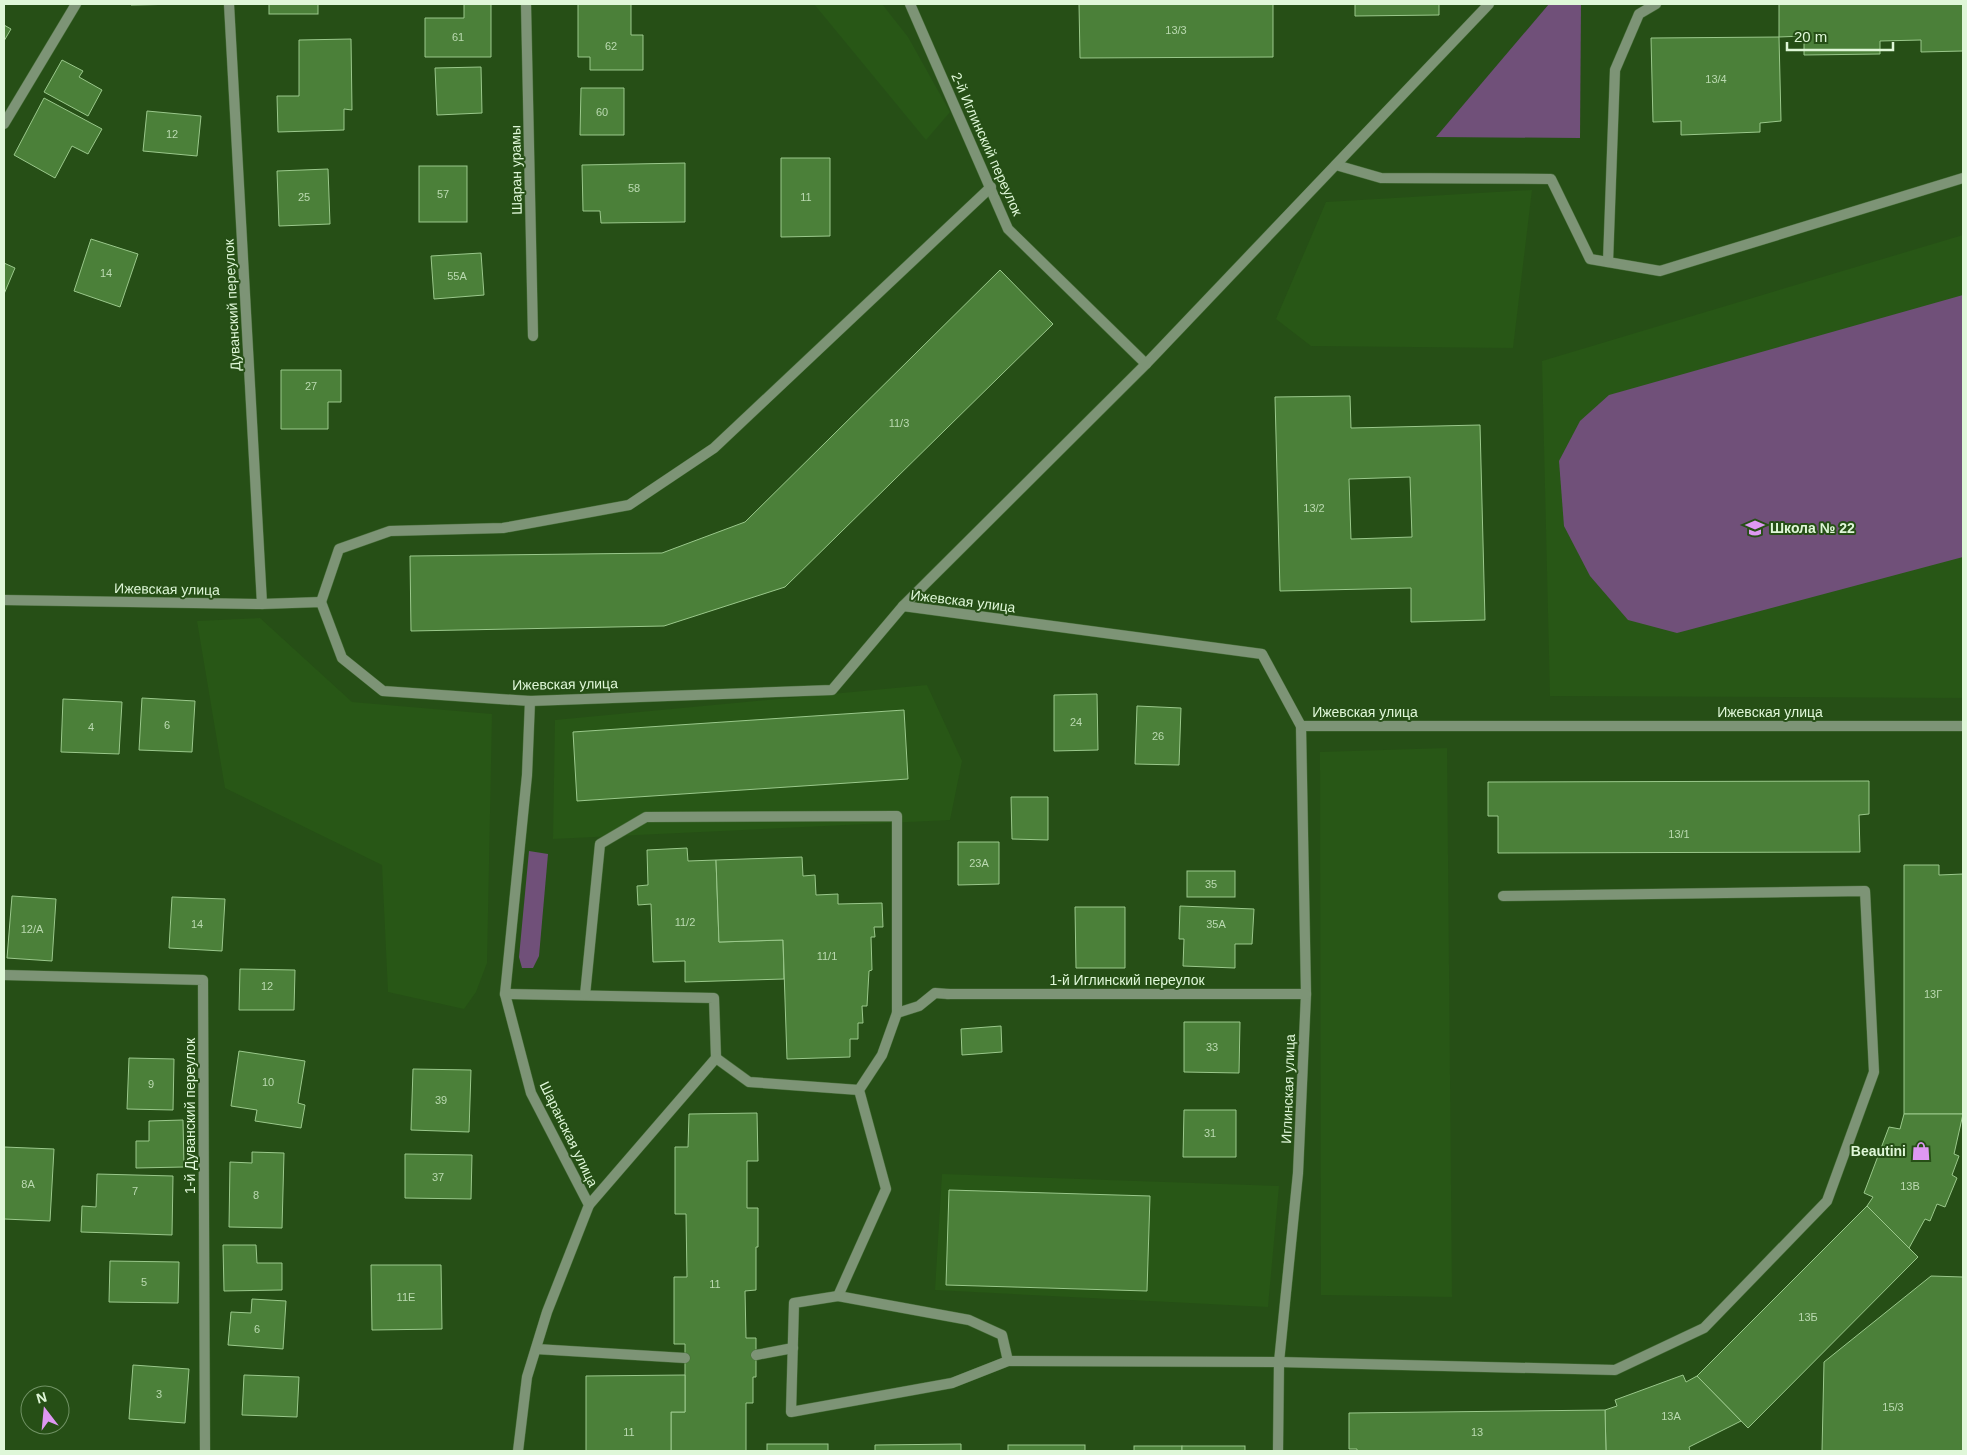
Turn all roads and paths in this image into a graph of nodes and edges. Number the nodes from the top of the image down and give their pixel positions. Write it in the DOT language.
graph roads {
  1 [pos="76,4"];
  2 [pos="229,4"];
  3 [pos="526,4"];
  4 [pos="910,4"];
  5 [pos="1489,4"];
  6 [pos="1656,4"];
  7 [pos="4,124"];
  8 [pos="1336,165"];
  9 [pos="1963,178"];
  10 [pos="991,187"];
  11 [pos="1608,262"];
  12 [pos="533,336"];
  13 [pos="1146,364"];
  14 [pos="4,600"];
  15 [pos="321,602"];
  16 [pos="262,604"];
  17 [pos="903,606"];
  18 [pos="530,701"];
  19 [pos="1301,726"];
  20 [pos="1963,726"];
  21 [pos="1503,896"];
  22 [pos="4,975"];
  23 [pos="505,994"];
  24 [pos="1306,994"];
  25 [pos="585,995"];
  26 [pos="897,1013"];
  27 [pos="716,1058"];
  28 [pos="859,1090"];
  29 [pos="589,1206"];
  30 [pos="838,1296"];
  31 [pos="793,1348"];
  32 [pos="536,1349"];
  33 [pos="756,1355"];
  34 [pos="685,1358"];
  35 [pos="1008,1361"];
  36 [pos="1279,1362"];
  37 [pos="205,1451"];
  38 [pos="518,1451"];
  39 [pos="1278,1451"];
  1 -- 7 [label="street"];
  2 -- 16 [label="street, Дуванский переулок"];
  3 -- 12 [label="street, Шаран урамы"];
  4 -- 10 [label="street, 2-й Иглинский переулок"];
  5 -- 8 [label="street"];
  6 -- 11 [label="street"];
  8 -- 11 [label="street"];
  8 -- 13 [label="street"];
  9 -- 11 [label="street"];
  10 -- 13 [label="street, 2-й Иглинский переулок"];
  10 -- 15 [label="street"];
  13 -- 17 [label="street"];
  14 -- 16 [label="street, Ижевская улица"];
  15 -- 16 [label="street, Ижевская улица"];
  15 -- 18 [label="street, Ижевская улица"];
  17 -- 18 [label="street, Ижевская улица"];
  17 -- 19 [label="street, Ижевская улица"];
  18 -- 23 [label="street, Шаранская улица"];
  19 -- 20 [label="street, Ижевская улица"];
  19 -- 24 [label="street, Иглинская улица"];
  21 -- 36 [label="street"];
  22 -- 37 [label="street, 1-й Дуванский переулок"];
  23 -- 25 [label="street"];
  23 -- 29 [label="street, Шаранская улица"];
  24 -- 26 [label="street, 1-й Иглинский переулок"];
  24 -- 36 [label="street, Иглинская улица"];
  25 -- 26 [label="street"];
  25 -- 27 [label="street"];
  26 -- 28 [label="street"];
  27 -- 28 [label="street"];
  27 -- 29 [label="street"];
  28 -- 30 [label="street"];
  29 -- 32 [label="street, Шаранская улица"];
  30 -- 31 [label="street"];
  30 -- 35 [label="street"];
  31 -- 33 [label="street"];
  31 -- 35 [label="street"];
  32 -- 34 [label="street"];
  32 -- 38 [label="street, Шаранская улица"];
  35 -- 36 [label="street"];
  36 -- 39 [label="street, Иглинская улица"];
}
